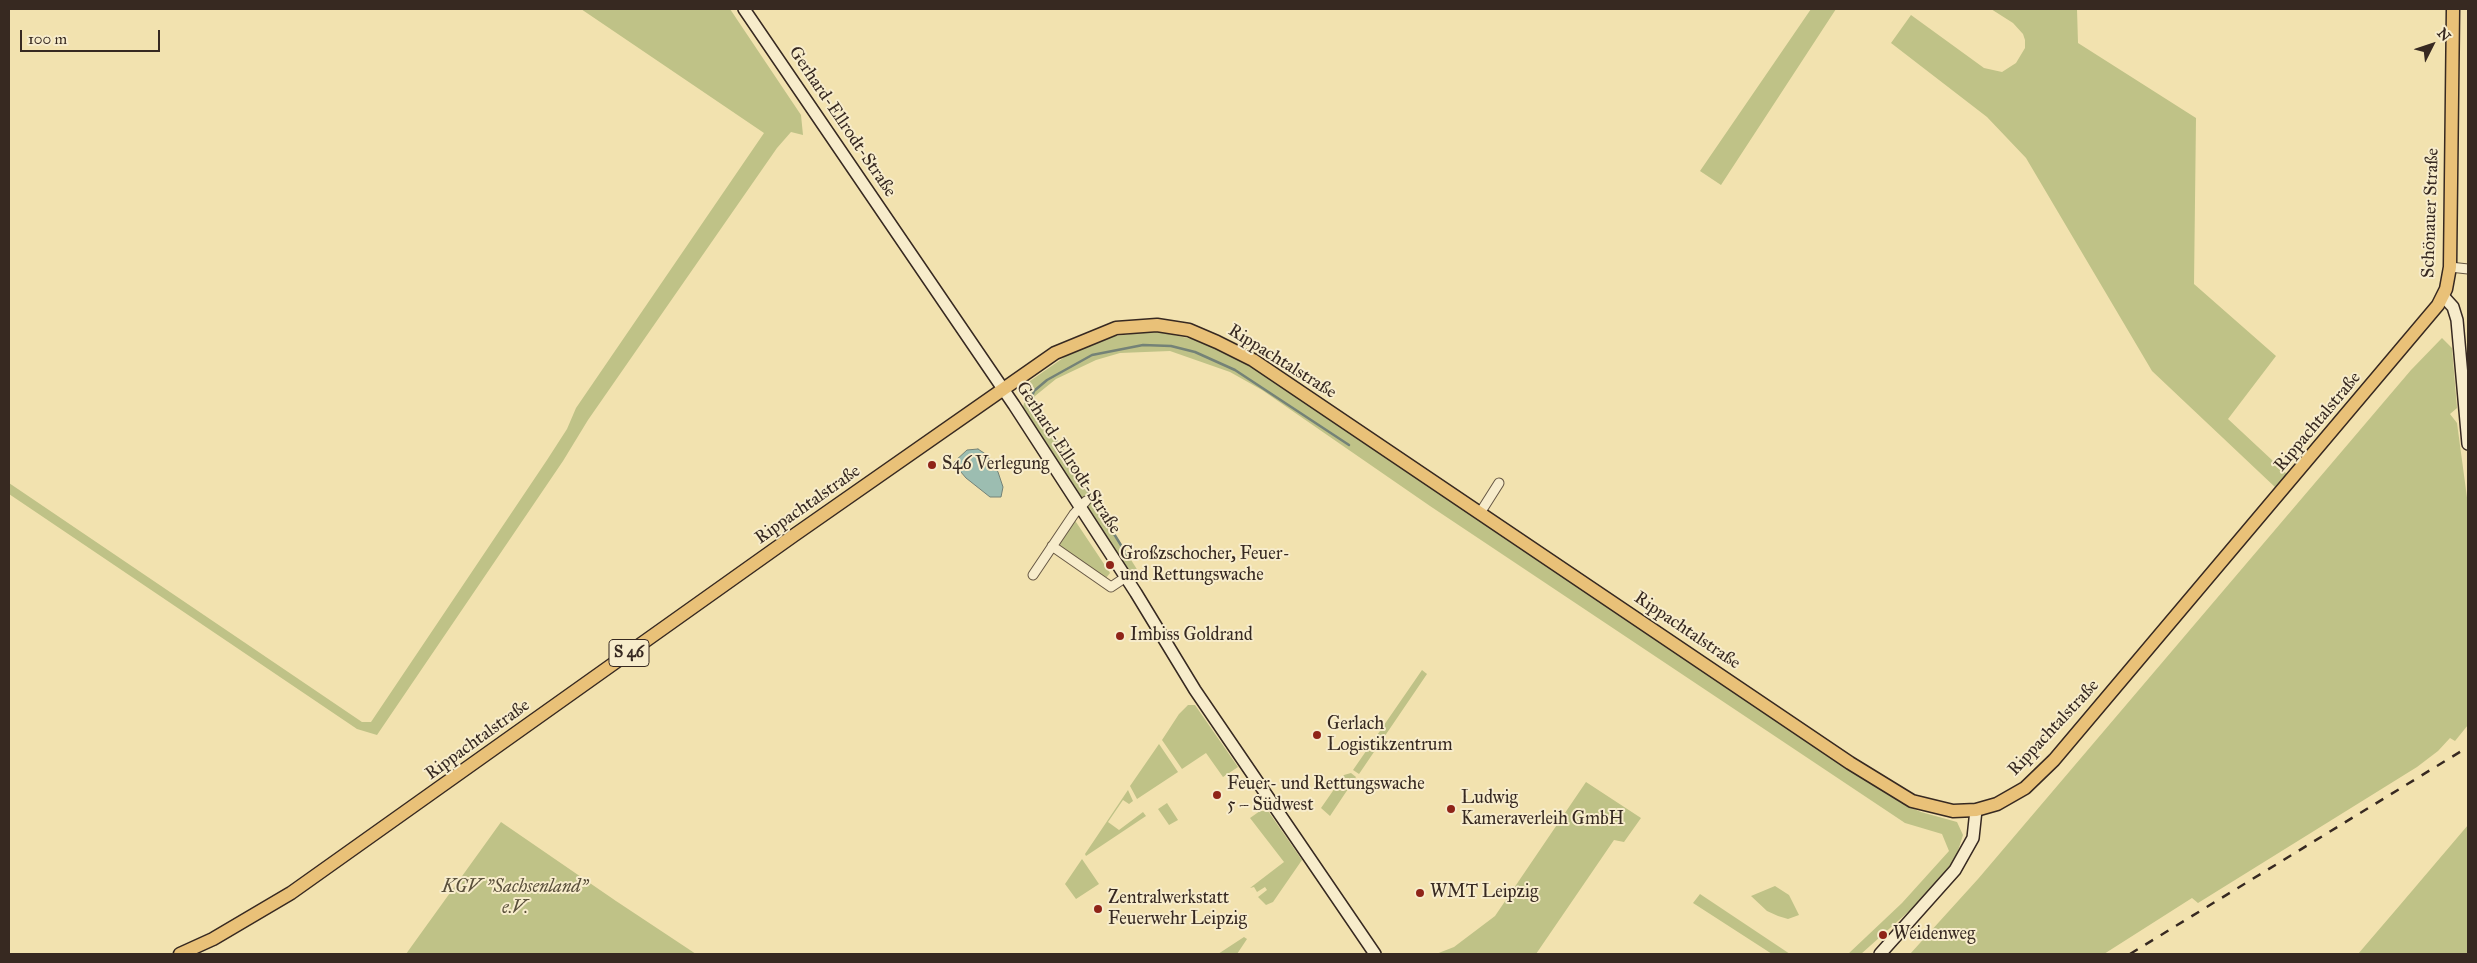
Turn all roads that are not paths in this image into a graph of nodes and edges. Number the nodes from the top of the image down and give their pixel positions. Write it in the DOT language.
graph roads {
  1 [pos="744,9"];
  2 [pos="2453,9"];
  3 [pos="2450,267"];
  4 [pos="2468,268"];
  5 [pos="2443,296"];
  6 [pos="1003,390"];
  7 [pos="2468,444"];
  8 [pos="1499,483"];
  9 [pos="1083,505"];
  10 [pos="1480,513"];
  11 [pos="1052,546"];
  12 [pos="1033,575"];
  13 [pos="1126,577"];
  14 [pos="1976,810"];
  15 [pos="180,954"];
  16 [pos="1375,954"];
  17 [pos="1880,954"];
  1 -- 6 [label="street, Gerhard-Ellrodt-Straße"];
  2 -- 3 [label="main road, Schönauer Straße"];
  3 -- 4 [label="street"];
  3 -- 5 [label="main road, Schönauer Straße"];
  5 -- 7 [label="street, Schönauer Straße"];
  5 -- 14 [label="main road, Rippachtalstraße"];
  6 -- 9 [label="street, Gerhard-Ellrodt-Straße"];
  6 -- 10 [label="main road, Rippachtalstraße"];
  6 -- 15 [label="main road, Rippachtalstraße / S 46"];
  8 -- 10 [label="street"];
  9 -- 11 [label="street"];
  9 -- 13 [label="street, Gerhard-Ellrodt-Straße"];
  10 -- 14 [label="main road, Rippachtalstraße"];
  11 -- 12 [label="street"];
  11 -- 13 [label="street"];
  13 -- 16 [label="street, Gerhard-Ellrodt-Straße"];
  14 -- 17 [label="street"];
}
